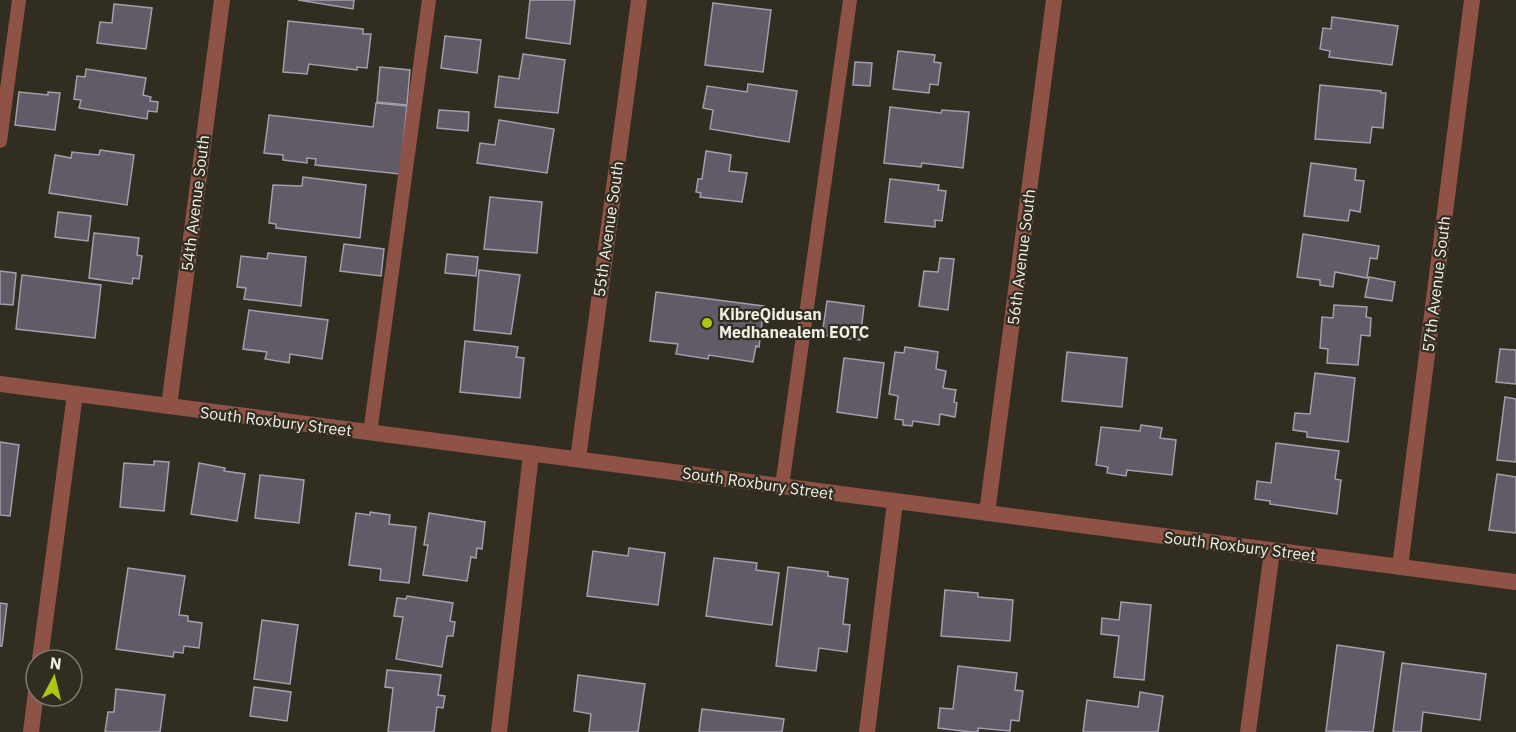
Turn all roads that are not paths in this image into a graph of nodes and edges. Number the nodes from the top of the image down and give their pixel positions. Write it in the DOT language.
graph roads {
  1 [pos="19,0"];
  2 [pos="222,0"];
  3 [pos="429,0"];
  4 [pos="639,0"];
  5 [pos="850,0"];
  6 [pos="1054,0"];
  7 [pos="1472,0"];
  8 [pos="0,141"];
  9 [pos="0,384"];
  10 [pos="75,394"];
  11 [pos="169,406"];
  12 [pos="370,433"];
  13 [pos="531,454"];
  14 [pos="578,459"];
  15 [pos="782,486"];
  16 [pos="896,501"];
  17 [pos="987,513"];
  18 [pos="1272,551"];
  19 [pos="1400,567"];
  20 [pos="1516,582"];
  21 [pos="42,648"];
  22 [pos="34,708"];
  23 [pos="31,732"];
  24 [pos="500,732"];
  25 [pos="867,732"];
  26 [pos="1248,732"];
  1 -- 8 [label="lane"];
  2 -- 11 [label="street, 54th Avenue South"];
  3 -- 12 [label="lane"];
  4 -- 14 [label="street, 55th Avenue South"];
  5 -- 15 [label="lane"];
  6 -- 17 [label="street, 56th Avenue South"];
  7 -- 19 [label="street, 57th Avenue South"];
  9 -- 10 [label="street, South Roxbury Street"];
  10 -- 11 [label="street, South Roxbury Street"];
  10 -- 21 [label="street"];
  11 -- 12 [label="street, South Roxbury Street"];
  12 -- 13 [label="street, South Roxbury Street"];
  13 -- 14 [label="street, South Roxbury Street"];
  13 -- 24 [label="street"];
  14 -- 15 [label="street, South Roxbury Street"];
  15 -- 16 [label="street, South Roxbury Street"];
  16 -- 17 [label="street, South Roxbury Street"];
  16 -- 25 [label="street"];
  17 -- 18 [label="street, South Roxbury Street"];
  18 -- 19 [label="street, South Roxbury Street"];
  18 -- 26 [label="street"];
  19 -- 20 [label="street, South Roxbury Street"];
  22 -- 23 [label="street"];
}
